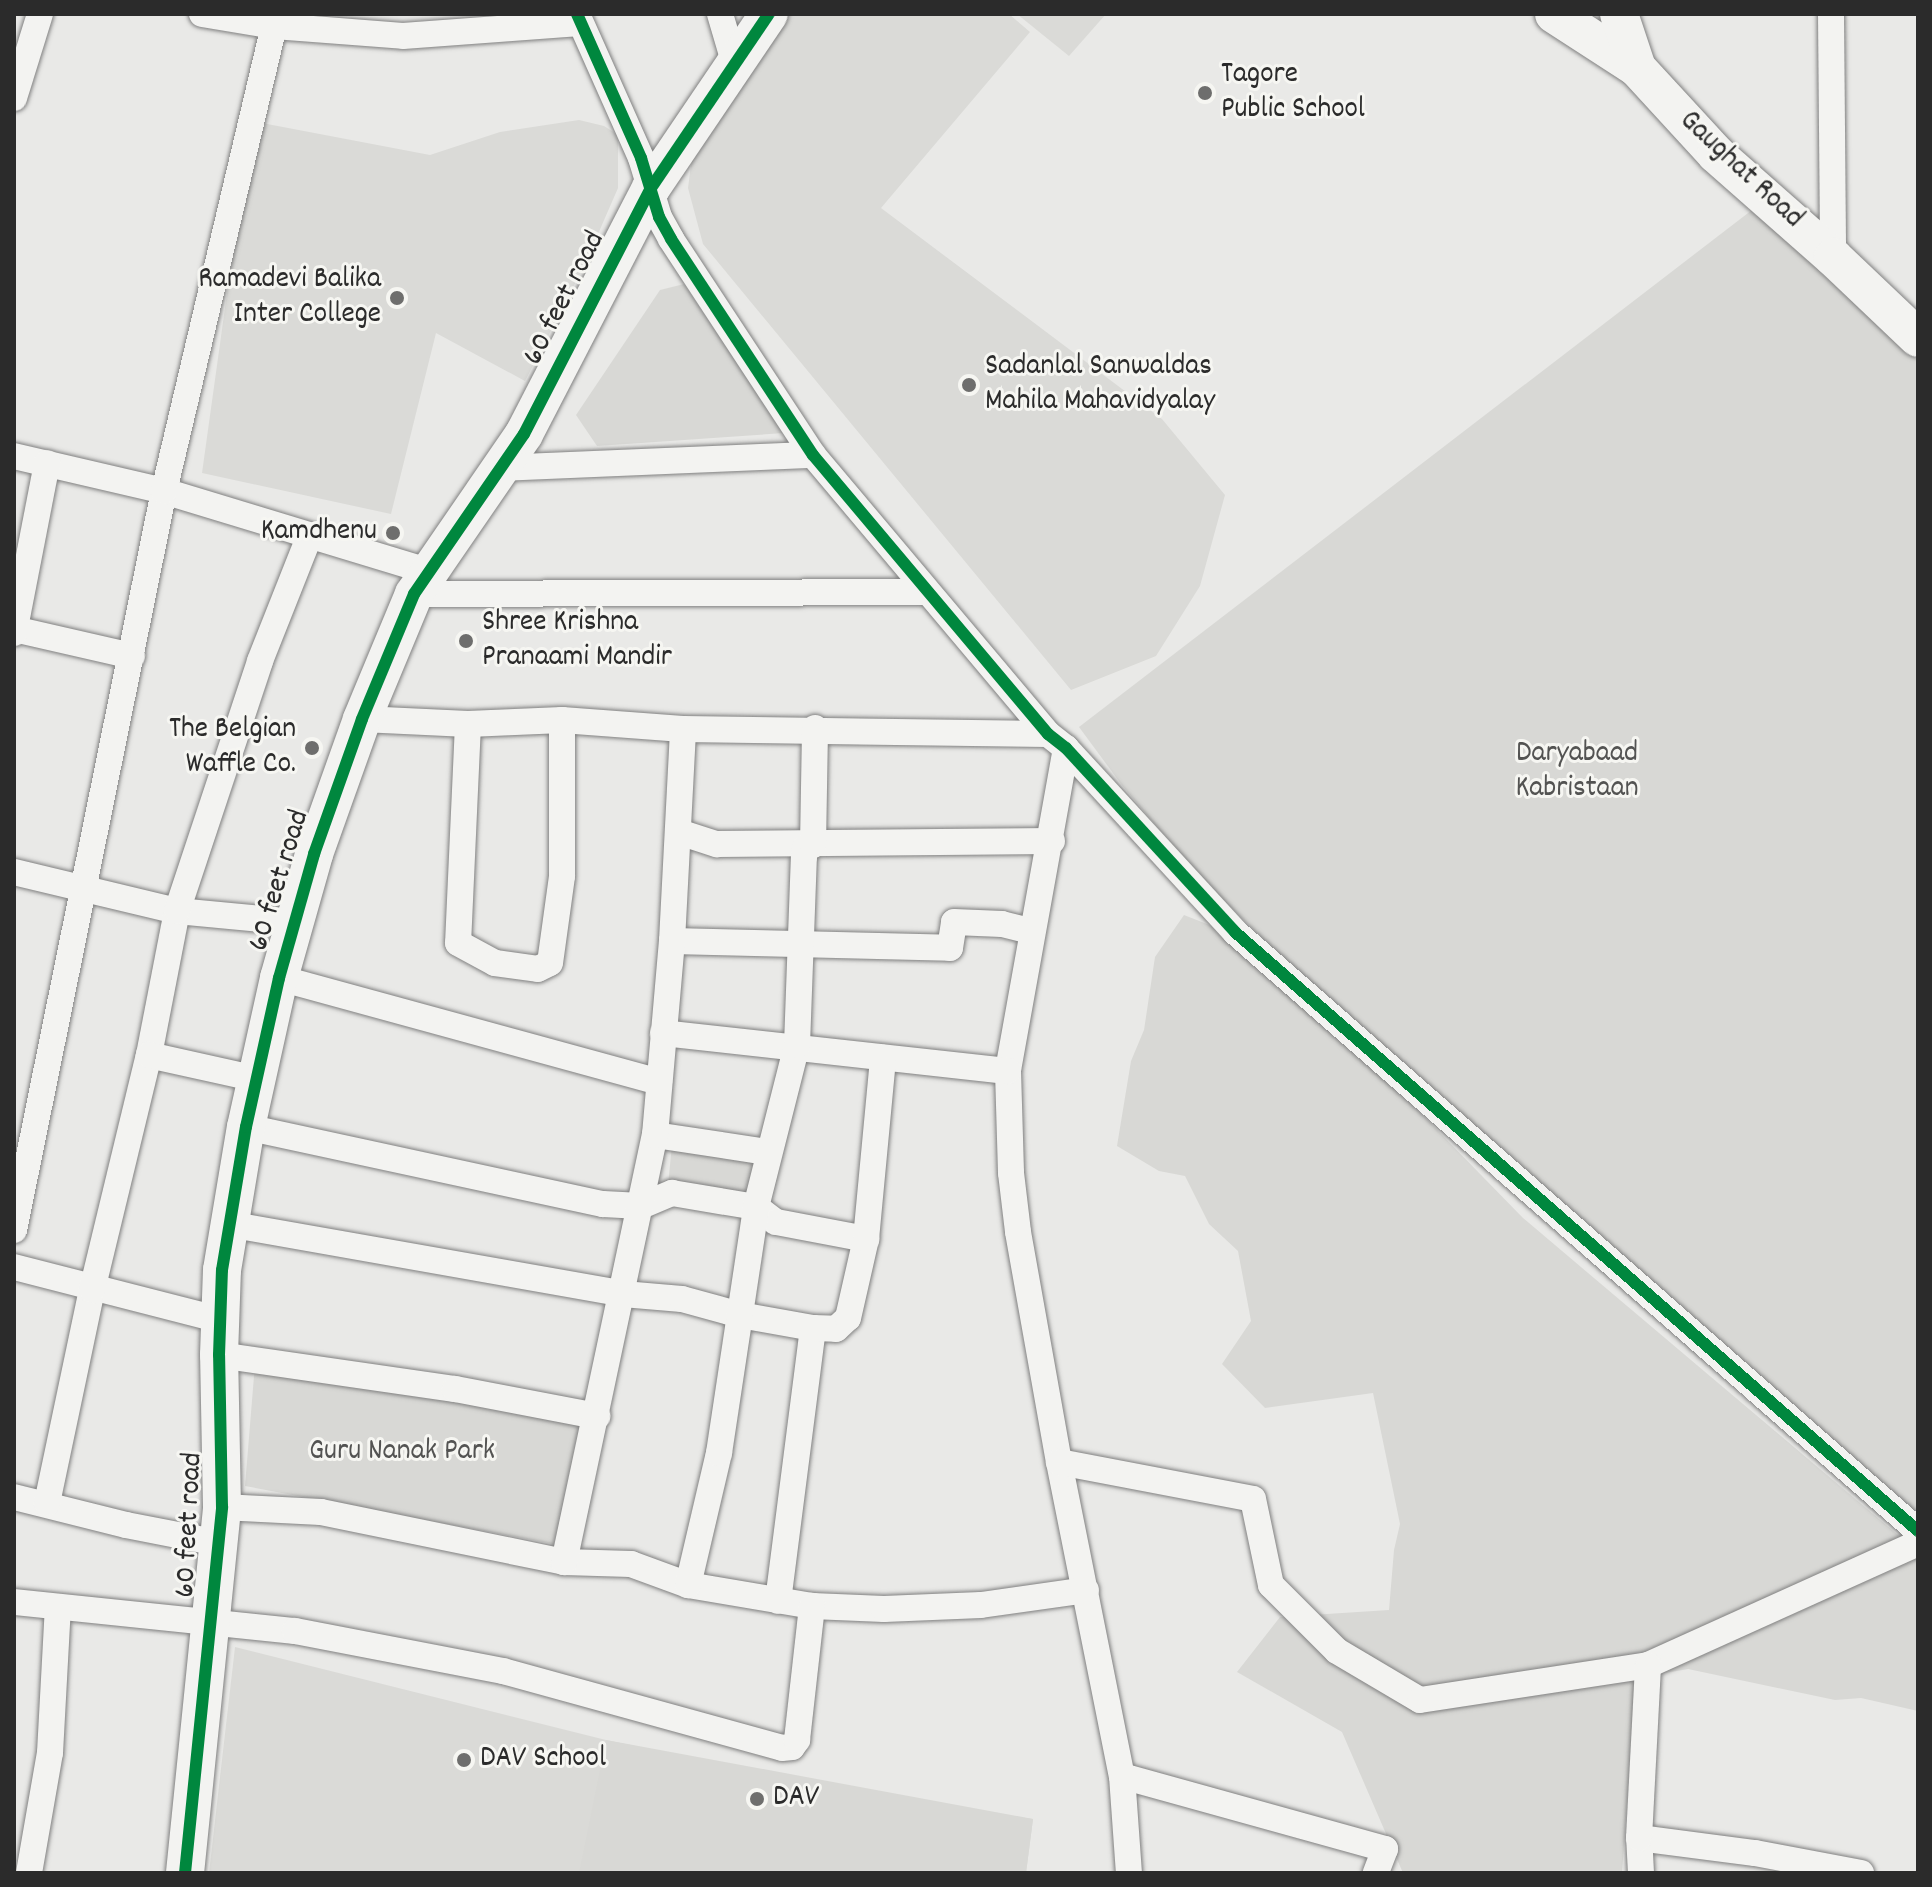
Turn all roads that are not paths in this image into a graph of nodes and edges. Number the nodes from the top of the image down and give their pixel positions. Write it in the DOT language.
graph roads {
  1 [pos="40,14"];
  2 [pos="202,14"];
  3 [pos="720,14"];
  4 [pos="769,14"];
  5 [pos="1554,14"];
  6 [pos="1619,14"];
  7 [pos="1831,14"];
  8 [pos="579,19"];
  9 [pos="276,20"];
  10 [pos="735,65"];
  11 [pos="1637,68"];
  12 [pos="14,98"];
  13 [pos="651,188"];
  14 [pos="1833,257"];
  15 [pos="1918,338"];
  16 [pos="813,455"];
  17 [pos="14,456"];
  18 [pos="47,463"];
  19 [pos="500,468"];
  20 [pos="164,491"];
  21 [pos="309,537"];
  22 [pos="421,582"];
  23 [pos="927,592"];
  24 [pos="14,630"];
  25 [pos="132,656"];
  26 [pos="362,719"];
  27 [pos="562,720"];
  28 [pos="468,724"];
  29 [pos="815,728"];
  30 [pos="683,729"];
  31 [pos="1057,741"];
  32 [pos="679,832"];
  33 [pos="1052,841"];
  34 [pos="813,845"];
  35 [pos="14,872"];
  36 [pos="83,888"];
  37 [pos="177,911"];
  38 [pos="293,922"];
  39 [pos="1031,931"];
  40 [pos="672,941"];
  41 [pos="801,944"];
  42 [pos="279,978"];
  43 [pos="663,1033"];
  44 [pos="797,1045"];
  45 [pos="149,1055"];
  46 [pos="883,1058"];
  47 [pos="1008,1071"];
  48 [pos="257,1079"];
  49 [pos="659,1082"];
  50 [pos="246,1127"];
  51 [pos="655,1135"];
  52 [pos="768,1152"];
  53 [pos="641,1206"];
  54 [pos="756,1207"];
  55 [pos="228,1224"];
  56 [pos="14,1230"];
  57 [pos="866,1239"];
  58 [pos="14,1267"];
  59 [pos="92,1290"];
  60 [pos="623,1294"];
  61 [pos="740,1315"];
  62 [pos="813,1328"];
  63 [pos="220,1338"];
  64 [pos="597,1416"];
  65 [pos="1059,1462"];
  66 [pos="14,1497"];
  67 [pos="47,1503"];
  68 [pos="220,1525"];
  69 [pos="1918,1531"];
  70 [pos="1918,1543"];
  71 [pos="564,1562"];
  72 [pos="688,1585"];
  73 [pos="1086,1590"];
  74 [pos="778,1601"];
  75 [pos="14,1602"];
  76 [pos="812,1606"];
  77 [pos="58,1607"];
  78 [pos="212,1625"];
  79 [pos="1648,1665"];
  80 [pos="1122,1776"];
  81 [pos="1639,1838"];
  82 [pos="29,1873"];
  83 [pos="185,1873"];
  84 [pos="1129,1873"];
  85 [pos="1376,1873"];
  86 [pos="1641,1873"];
  87 [pos="1861,1873"];
  1 -- 12 [label="street"];
  2 -- 9 [label="street"];
  3 -- 10 [label="street"];
  4 -- 10 [label="street, 60 feet road"];
  5 -- 11 [label="street, Gaughat Road"];
  6 -- 11 [label="street"];
  7 -- 14 [label="street"];
  8 -- 9 [label="street"];
  8 -- 13 [label="street"];
  9 -- 20 [label="street"];
  10 -- 13 [label="street, 60 feet road"];
  11 -- 14 [label="street, Gaughat Road"];
  13 -- 16 [label="street"];
  13 -- 19 [label="street, 60 feet road"];
  14 -- 15 [label="street, Gaughat Road"];
  16 -- 19 [label="street"];
  16 -- 23 [label="street"];
  17 -- 18 [label="street"];
  18 -- 20 [label="street"];
  18 -- 24 [label="street"];
  19 -- 22 [label="street, 60 feet road"];
  20 -- 21 [label="street"];
  20 -- 25 [label="street"];
  21 -- 22 [label="street"];
  21 -- 37 [label="street"];
  22 -- 23 [label="street"];
  22 -- 26 [label="street, 60 feet road"];
  23 -- 31 [label="street"];
  24 -- 25 [label="street"];
  25 -- 36 [label="street"];
  26 -- 28 [label="street"];
  26 -- 38 [label="street, 60 feet road"];
  27 -- 28 [label="street"];
  27 -- 28 [label="street"];
  27 -- 30 [label="street"];
  29 -- 30 [label="street"];
  29 -- 31 [label="street"];
  29 -- 34 [label="street"];
  30 -- 32 [label="street"];
  31 -- 33 [label="street"];
  31 -- 69 [label="street"];
  32 -- 34 [label="street"];
  32 -- 40 [label="street"];
  33 -- 34 [label="street"];
  33 -- 39 [label="street"];
  34 -- 41 [label="street"];
  35 -- 36 [label="street"];
  36 -- 37 [label="street"];
  36 -- 56 [label="street"];
  37 -- 38 [label="street"];
  37 -- 45 [label="street"];
  38 -- 42 [label="street, 60 feet road"];
  39 -- 41 [label="street"];
  39 -- 47 [label="street"];
  40 -- 41 [label="street"];
  40 -- 43 [label="street"];
  41 -- 44 [label="street"];
  42 -- 48 [label="street, 60 feet road"];
  42 -- 49 [label="street"];
  43 -- 44 [label="street"];
  43 -- 49 [label="street"];
  44 -- 46 [label="street"];
  44 -- 52 [label="street"];
  45 -- 48 [label="street"];
  45 -- 59 [label="street"];
  46 -- 47 [label="street"];
  46 -- 57 [label="street"];
  47 -- 65 [label="street"];
  48 -- 50 [label="street, 60 feet road"];
  49 -- 51 [label="street"];
  50 -- 53 [label="street"];
  50 -- 55 [label="street, 60 feet road"];
  51 -- 52 [label="street"];
  51 -- 53 [label="street"];
  52 -- 54 [label="street"];
  53 -- 54 [label="street"];
  53 -- 60 [label="street"];
  54 -- 57 [label="street"];
  54 -- 61 [label="street"];
  55 -- 60 [label="street"];
  55 -- 63 [label="street, 60 feet road"];
  57 -- 62 [label="street"];
  58 -- 59 [label="street"];
  59 -- 63 [label="street"];
  59 -- 67 [label="street"];
  60 -- 61 [label="street"];
  60 -- 64 [label="street"];
  61 -- 62 [label="street"];
  61 -- 72 [label="street"];
  62 -- 74 [label="street"];
  63 -- 64 [label="street"];
  63 -- 68 [label="street, 60 feet road"];
  64 -- 71 [label="street"];
  65 -- 73 [label="street"];
  65 -- 79 [label="street"];
  66 -- 67 [label="street"];
  67 -- 68 [label="street"];
  68 -- 71 [label="street"];
  68 -- 78 [label="street, 60 feet road"];
  70 -- 79 [label="street"];
  71 -- 72 [label="street"];
  72 -- 74 [label="street"];
  73 -- 76 [label="street"];
  73 -- 80 [label="street"];
  74 -- 76 [label="street"];
  75 -- 77 [label="street"];
  76 -- 78 [label="street"];
  77 -- 78 [label="street"];
  77 -- 82 [label="street"];
  78 -- 83 [label="street, 60 feet road"];
  79 -- 81 [label="street"];
  80 -- 84 [label="street"];
  80 -- 85 [label="street"];
  81 -- 86 [label="street"];
  81 -- 87 [label="street"];
}
